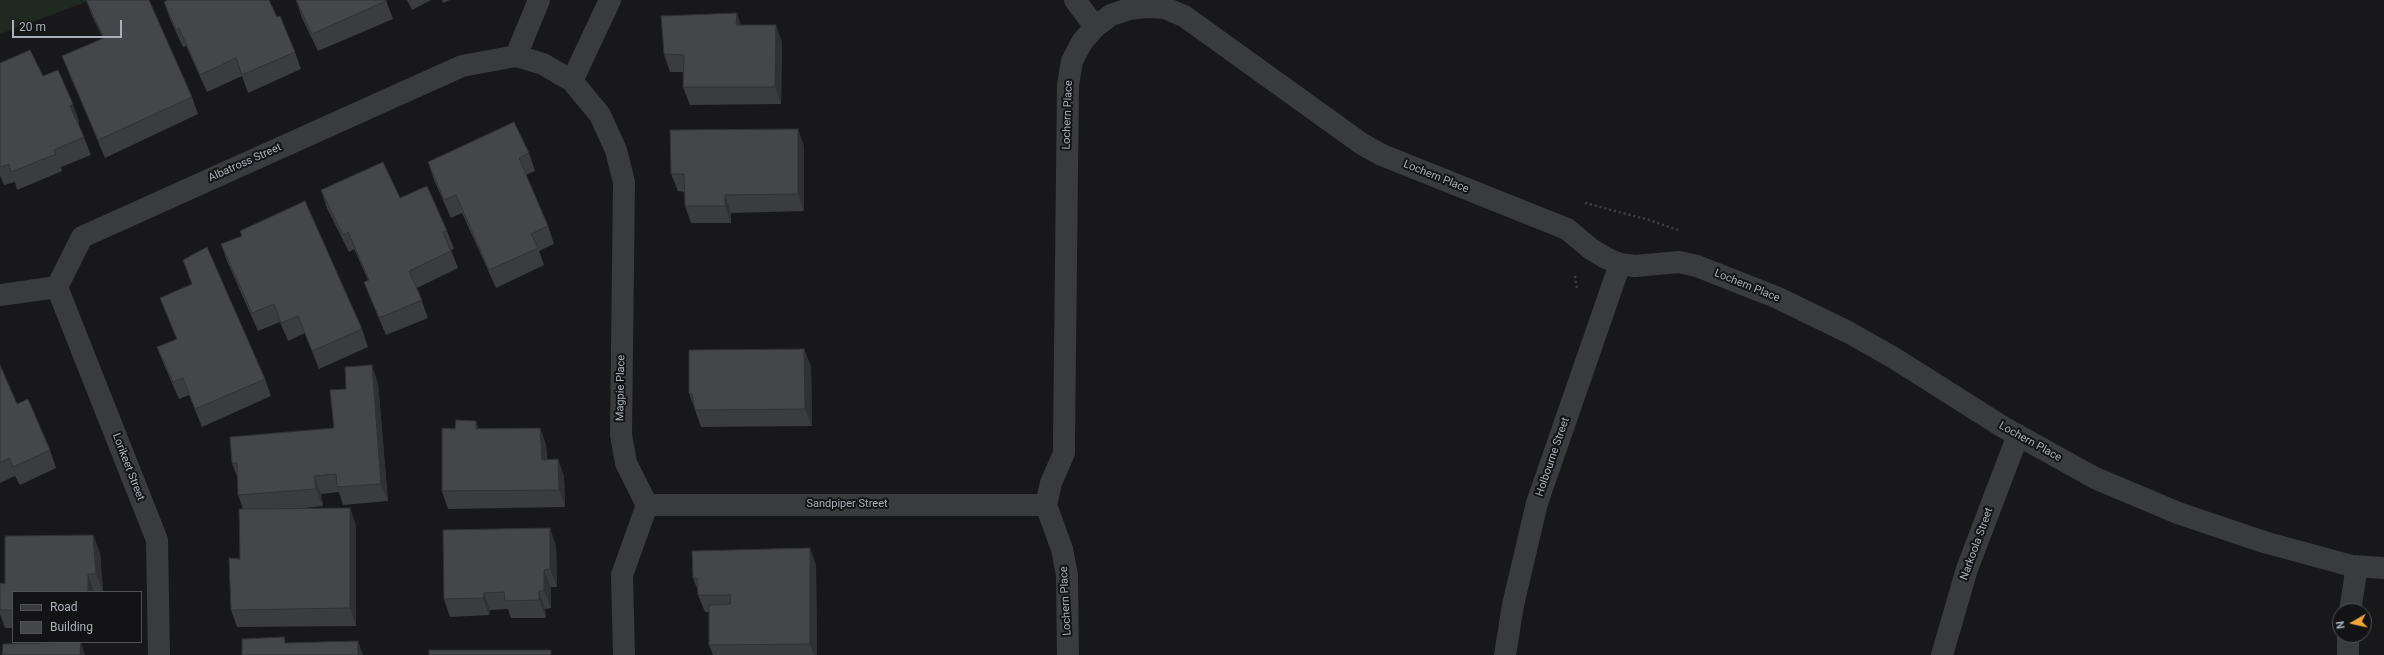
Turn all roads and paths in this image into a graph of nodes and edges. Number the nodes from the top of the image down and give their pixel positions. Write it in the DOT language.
graph roads {
  1 [pos="540,0"];
  2 [pos="610,0"];
  3 [pos="1075,0"];
  4 [pos="1095,27"];
  5 [pos="516,56"];
  6 [pos="572,82"];
  7 [pos="600,115"];
  8 [pos="1578,201"];
  9 [pos="1685,233"];
  10 [pos="1620,264"];
  11 [pos="1573,273"];
  12 [pos="57,287"];
  13 [pos="1578,291"];
  14 [pos="0,295"];
  15 [pos="2018,435"];
  16 [pos="647,505"];
  17 [pos="1046,505"];
  18 [pos="2357,566"];
  19 [pos="2384,568"];
  20 [pos="2351,603"];
  21 [pos="2348,643"];
  22 [pos="159,655"];
  23 [pos="624,655"];
  24 [pos="1068,655"];
  25 [pos="1505,655"];
  26 [pos="1942,655"];
  27 [pos="2348,655"];
  1 -- 5 [label="street"];
  2 -- 6 [label="street"];
  3 -- 4 [label="street"];
  4 -- 10 [label="street, Lochern Place"];
  4 -- 17 [label="street, Lochern Place"];
  5 -- 6 [label="street, Albatross Street"];
  5 -- 12 [label="street, Albatross Street"];
  6 -- 7 [label="street, Albatross Street"];
  7 -- 16 [label="street, Magpie Place"];
  8 -- 9 [label="path"];
  10 -- 15 [label="street, Lochern Place"];
  10 -- 25 [label="street, Holbourne Street"];
  11 -- 13 [label="path"];
  12 -- 14 [label="street"];
  12 -- 22 [label="street, Lorikeet Street"];
  15 -- 18 [label="street, Lochern Place"];
  15 -- 26 [label="street, Narkoola Street"];
  16 -- 17 [label="street, Sandpiper Street"];
  16 -- 23 [label="street"];
  17 -- 24 [label="street, Lochern Place"];
  18 -- 19 [label="street, Lochern Place"];
  18 -- 20 [label="street"];
  21 -- 27 [label="street"];
}
